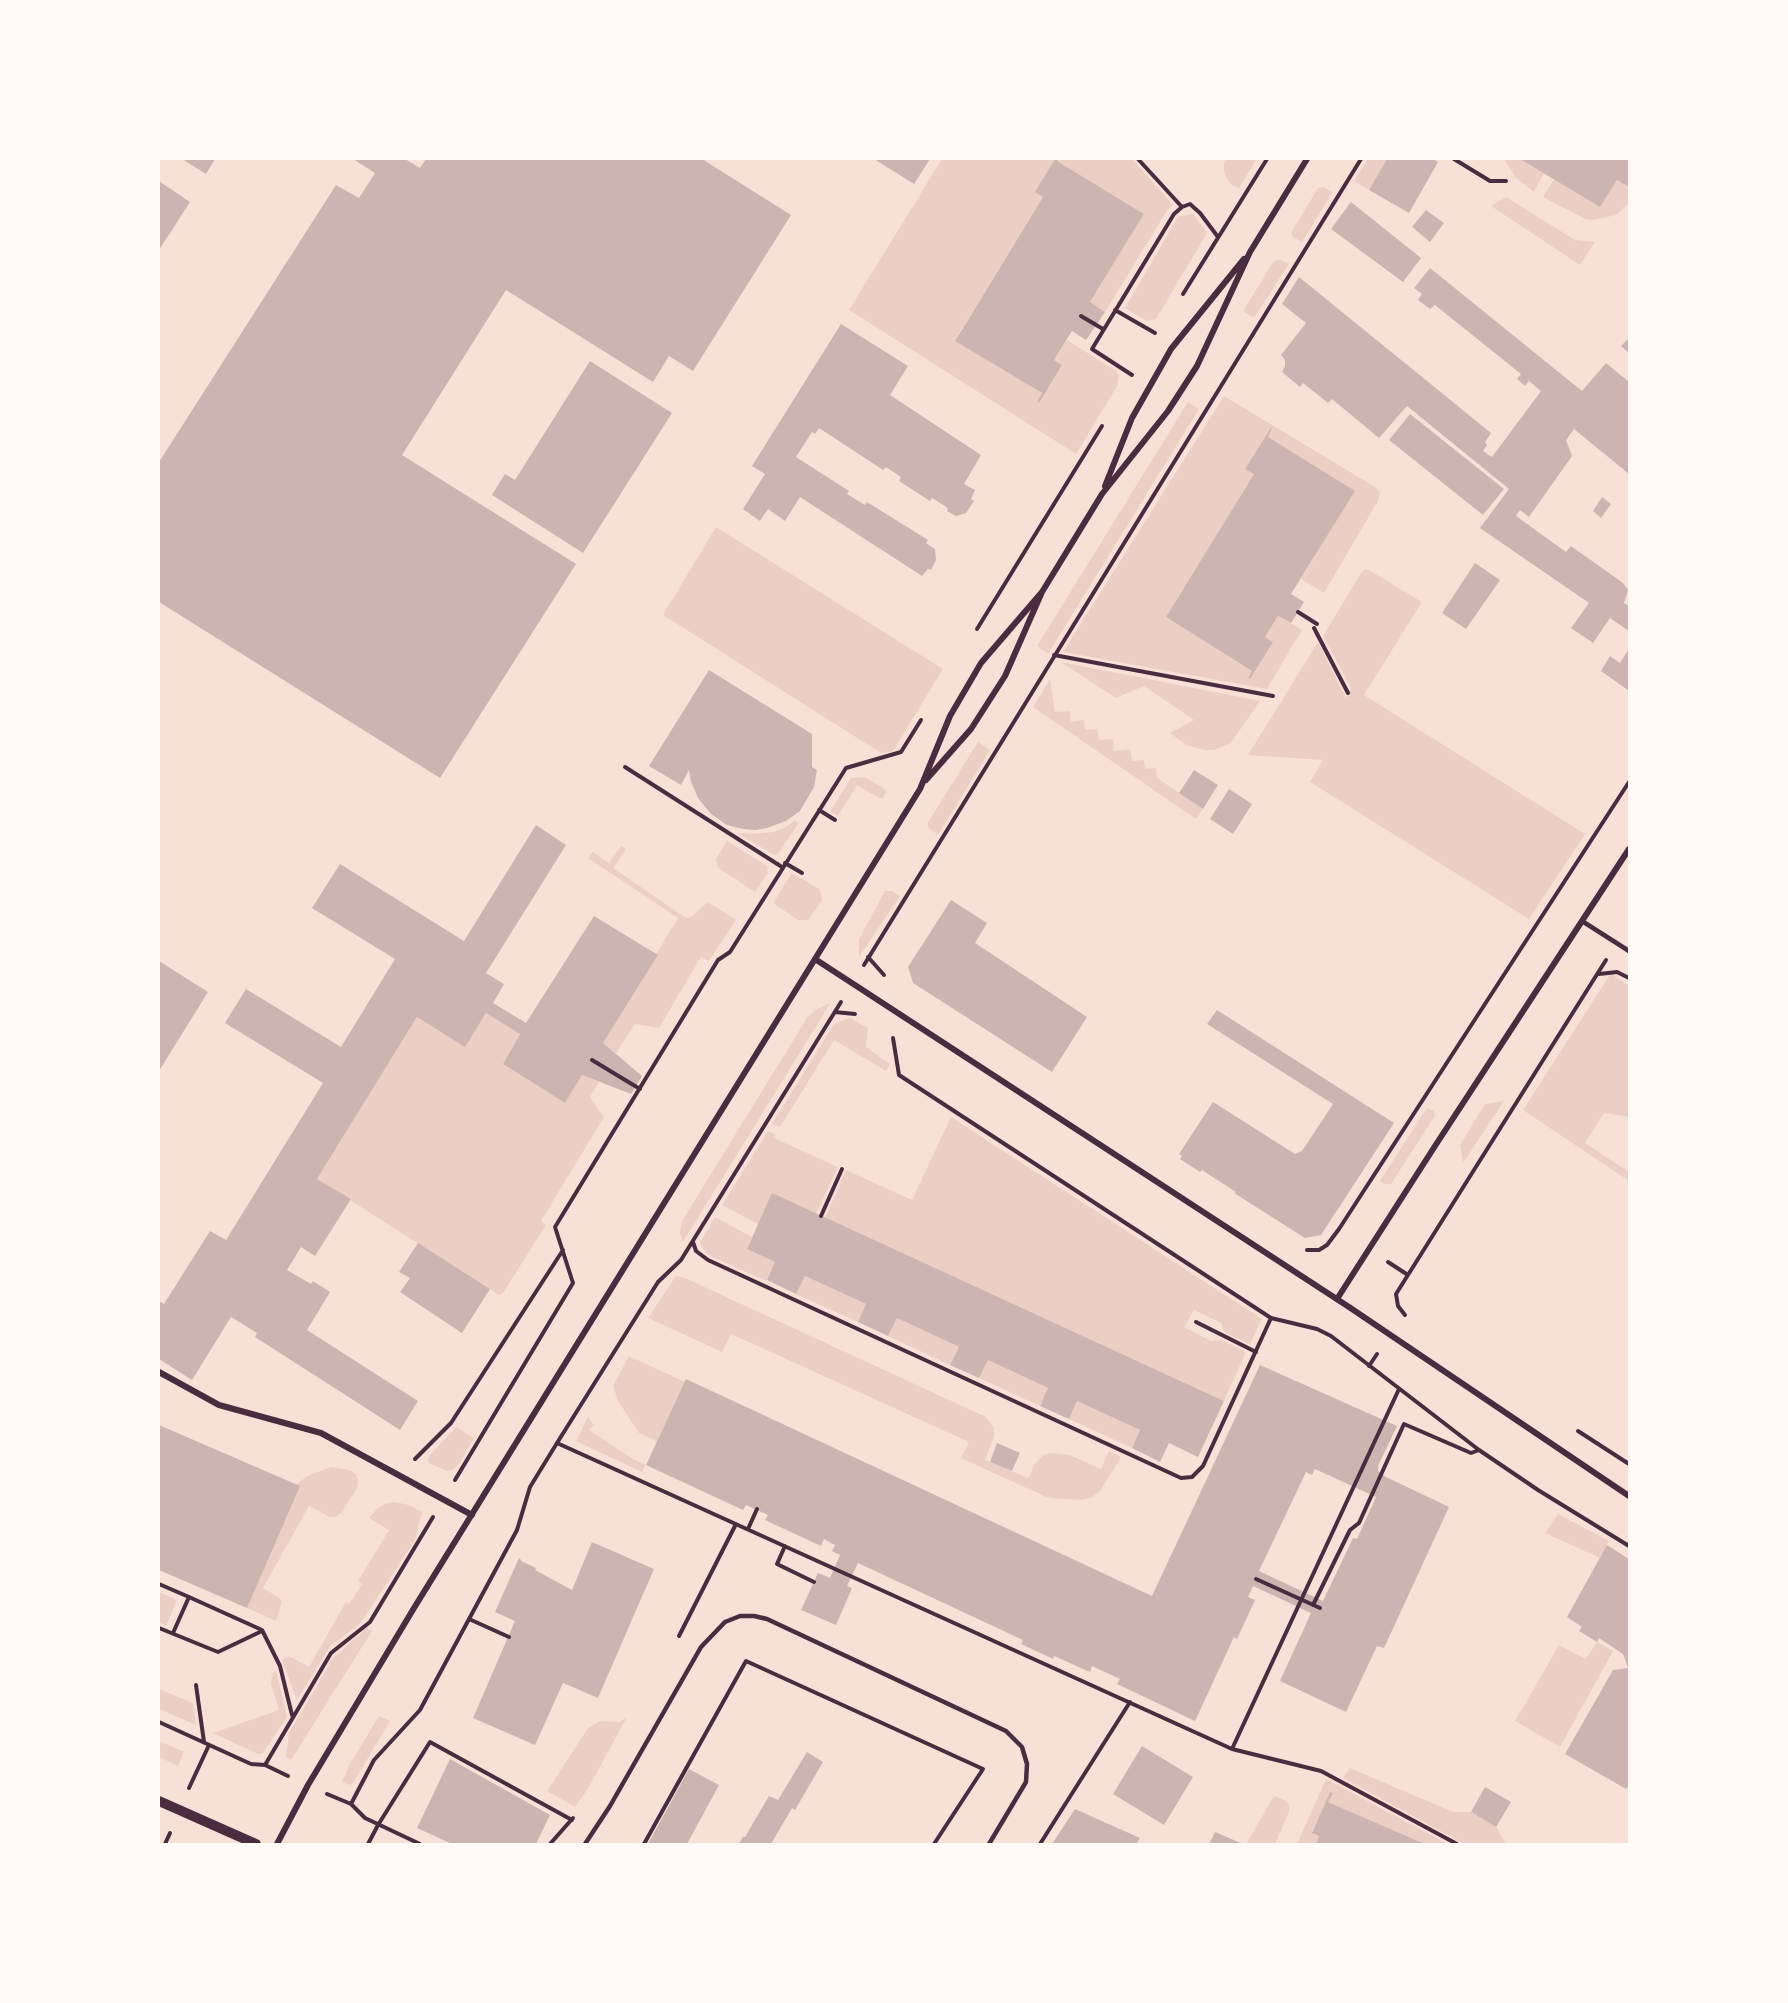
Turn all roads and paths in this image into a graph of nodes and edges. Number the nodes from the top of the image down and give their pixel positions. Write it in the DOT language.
graph roads {
  1 [pos="1138,159"];
  2 [pos="1267,159"];
  3 [pos="1307,159"];
  4 [pos="1454,159"];
  5 [pos="1506,181"];
  6 [pos="1182,207"];
  7 [pos="1218,237"];
  8 [pos="1250,252"];
  9 [pos="1182,296"];
  10 [pos="1115,310"];
  11 [pos="1082,316"];
  12 [pos="1103,329"];
  13 [pos="1158,334"];
  14 [pos="1136,370"];
  15 [pos="1133,375"];
  16 [pos="1127,385"];
  17 [pos="1102,425"];
  18 [pos="1102,494"];
  19 [pos="1042,592"];
  20 [pos="1298,612"];
  21 [pos="974,634"];
  22 [pos="1054,655"];
  23 [pos="1348,693"];
  24 [pos="1273,696"];
  25 [pos="925,713"];
  26 [pos="625,767"];
  27 [pos="1629,782"];
  28 [pos="922,785"];
  29 [pos="819,810"];
  30 [pos="835,820"];
  31 [pos="1629,849"];
  32 [pos="784,865"];
  33 [pos="802,873"];
  34 [pos="1582,921"];
  35 [pos="1629,951"];
  36 [pos="868,957"];
  37 [pos="815,959"];
  38 [pos="1629,978"];
  39 [pos="892,982"];
  40 [pos="835,1012"];
  41 [pos="856,1015"];
  42 [pos="893,1036"];
  43 [pos="592,1060"];
  44 [pos="640,1089"];
  45 [pos="842,1169"];
  46 [pos="821,1216"];
  47 [pos="692,1242"];
  48 [pos="563,1250"];
  49 [pos="1302,1250"];
  50 [pos="1337,1299"];
  51 [pos="1271,1318"];
  52 [pos="1413,1321"];
  53 [pos="1196,1322"];
  54 [pos="1256,1352"];
  55 [pos="159,1372"];
  56 [pos="1399,1389"];
  57 [pos="1575,1428"];
  58 [pos="557,1443"];
  59 [pos="1479,1450"];
  60 [pos="1629,1464"];
  61 [pos="399,1475"];
  62 [pos="1629,1496"];
  63 [pos="443,1500"];
  64 [pos="757,1509"];
  65 [pos="472,1515"];
  66 [pos="736,1524"];
  67 [pos="748,1529"];
  68 [pos="785,1546"];
  69 [pos="1629,1546"];
  70 [pos="1256,1579"];
  71 [pos="814,1582"];
  72 [pos="159,1584"];
  73 [pos="189,1597"];
  74 [pos="1301,1600"];
  75 [pos="1313,1605"];
  76 [pos="1320,1608"];
  77 [pos="469,1618"];
  78 [pos="159,1628"];
  79 [pos="262,1630"];
  80 [pos="173,1633"];
  81 [pos="508,1637"];
  82 [pos="678,1638"];
  83 [pos="1038,1651"];
  84 [pos="1034,1659"];
  85 [pos="196,1685"];
  86 [pos="1130,1702"];
  87 [pos="292,1716"];
  88 [pos="204,1742"];
  89 [pos="1232,1749"];
  90 [pos="265,1765"];
  91 [pos="159,1801"];
  92 [pos="578,1813"];
  93 [pos="572,1820"];
  94 [pos="256,1844"];
  95 [pos="277,1844"];
  96 [pos="368,1844"];
  97 [pos="550,1844"];
  98 [pos="585,1844"];
  99 [pos="644,1844"];
  100 [pos="934,1844"];
  101 [pos="989,1844"];
  102 [pos="1040,1844"];
  103 [pos="1457,1844"];
  1 -- 6 [label="path"];
  2 -- 7 [label="path"];
  3 -- 8 [label="street"];
  4 -- 5 [label="path"];
  6 -- 7 [label="path"];
  6 -- 10 [label="path"];
  7 -- 9 [label="path"];
  8 -- 18 [label="street"];
  8 -- 18 [label="street"];
  10 -- 12 [label="path"];
  10 -- 13 [label="path"];
  11 -- 12 [label="path"];
  12 -- 15 [label="path"];
  14 -- 15 [label="path"];
  15 -- 16 [label="path"];
  17 -- 21 [label="path"];
  18 -- 19 [label="street"];
  19 -- 28 [label="street"];
  19 -- 28 [label="street"];
  20 -- 23 [label="path"];
  22 -- 24 [label="path"];
  25 -- 29 [label="path"];
  26 -- 32 [label="path"];
  27 -- 49 [label="path"];
  28 -- 37 [label="street"];
  29 -- 30 [label="path"];
  29 -- 32 [label="path"];
  31 -- 34 [label="street"];
  32 -- 33 [label="path"];
  32 -- 44 [label="path"];
  34 -- 35 [label="lane"];
  34 -- 50 [label="street"];
  36 -- 39 [label="path"];
  37 -- 50 [label="street"];
  37 -- 65 [label="street"];
  38 -- 52 [label="path"];
  40 -- 41 [label="path"];
  42 -- 51 [label="path"];
  43 -- 44 [label="path"];
  44 -- 48 [label="path"];
  45 -- 46 [label="path"];
  47 -- 54 [label="path"];
  48 -- 61 [label="path"];
  48 -- 63 [label="path"];
  50 -- 62 [label="street"];
  51 -- 54 [label="path"];
  51 -- 56 [label="path"];
  53 -- 54 [label="path"];
  55 -- 61 [label="street"];
  56 -- 59 [label="path"];
  56 -- 74 [label="path"];
  57 -- 60 [label="path"];
  58 -- 66 [label="path"];
  59 -- 69 [label="path"];
  59 -- 75 [label="path"];
  61 -- 63 [label="street"];
  63 -- 65 [label="street"];
  63 -- 87 [label="path"];
  64 -- 67 [label="path"];
  65 -- 95 [label="street"];
  66 -- 67 [label="path"];
  66 -- 82 [label="path"];
  67 -- 68 [label="path"];
  68 -- 71 [label="path"];
  68 -- 84 [label="path"];
  70 -- 74 [label="path"];
  72 -- 73 [label="path"];
  73 -- 79 [label="path"];
  73 -- 80 [label="path"];
  74 -- 75 [label="path"];
  74 -- 89 [label="path"];
  75 -- 76 [label="path"];
  77 -- 81 [label="path"];
  78 -- 80 [label="path"];
  79 -- 80 [label="path"];
  79 -- 87 [label="path"];
  83 -- 84 [label="path"];
  84 -- 86 [label="path"];
  85 -- 88 [label="path"];
  86 -- 89 [label="path"];
  86 -- 102 [label="path"];
  87 -- 90 [label="path"];
  89 -- 103 [label="path"];
  91 -- 94 [label="street"];
  92 -- 93 [label="path"];
  93 -- 96 [label="path"];
  93 -- 97 [label="path"];
  98 -- 101 [label="lane"];
  99 -- 100 [label="path"];
}
